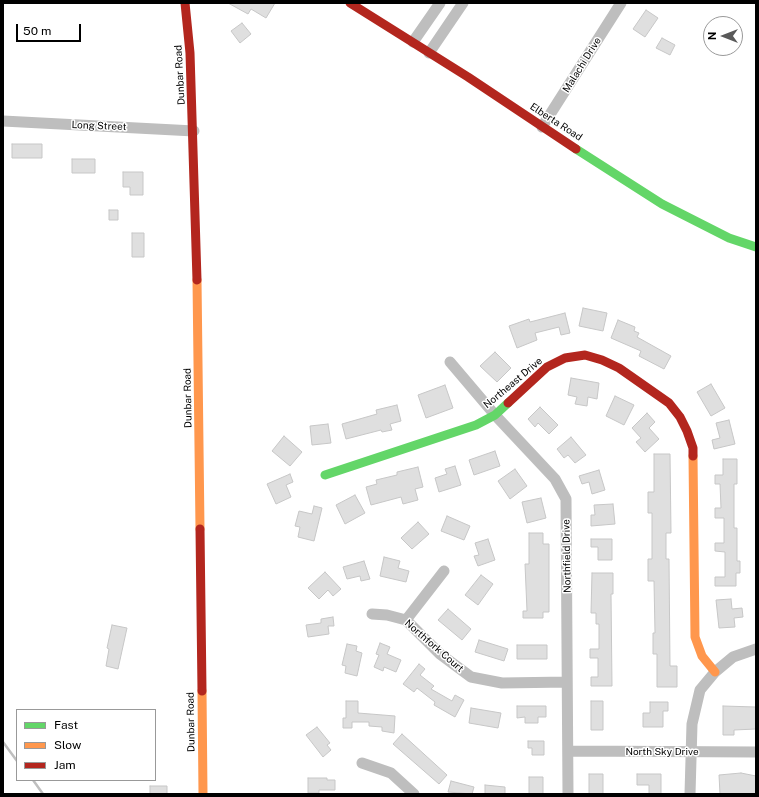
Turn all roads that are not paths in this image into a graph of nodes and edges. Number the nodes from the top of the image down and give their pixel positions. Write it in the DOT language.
graph roads {
  1 [pos="185,3"];
  2 [pos="350,3"];
  3 [pos="440,3"];
  4 [pos="463,3"];
  5 [pos="621,3"];
  6 [pos="413,42"];
  7 [pos="429,53"];
  8 [pos="3,121"];
  9 [pos="542,127"];
  10 [pos="194,131"];
  11 [pos="756,247"];
  12 [pos="450,362"];
  13 [pos="495,415"];
  14 [pos="325,475"];
  15 [pos="444,572"];
  16 [pos="372,614"];
  17 [pos="406,620"];
  18 [pos="756,649"];
  19 [pos="715,672"];
  20 [pos="567,682"];
  21 [pos="569,751"];
  22 [pos="690,752"];
  23 [pos="756,752"];
  24 [pos="362,763"];
  25 [pos="203,794"];
  26 [pos="414,794"];
  27 [pos="568,794"];
  28 [pos="690,794"];
  1 -- 10 [label="street, Dunbar Road"];
  2 -- 6 [label="street, Elberta Road"];
  3 -- 6 [label="street"];
  4 -- 7 [label="street"];
  5 -- 9 [label="street, Malachi Drive"];
  6 -- 7 [label="street, Elberta Road"];
  7 -- 9 [label="street, Elberta Road"];
  8 -- 10 [label="street, Long Street"];
  9 -- 11 [label="street, Elberta Road"];
  10 -- 25 [label="street, Dunbar Road"];
  12 -- 13 [label="street, Northfield Drive"];
  13 -- 14 [label="street, Northeast Drive"];
  13 -- 19 [label="street, Northeast Drive"];
  13 -- 20 [label="street, Northfield Drive"];
  15 -- 17 [label="street"];
  16 -- 17 [label="street, Northfork Court"];
  17 -- 20 [label="street, Northfork Court"];
  18 -- 19 [label="street"];
  19 -- 22 [label="street"];
  20 -- 21 [label="street, Northfield Drive"];
  21 -- 22 [label="street, North Sky Drive"];
  21 -- 27 [label="street, Northfield Drive"];
  22 -- 23 [label="street, North Sky Drive"];
  22 -- 28 [label="street"];
  24 -- 26 [label="street"];
}
